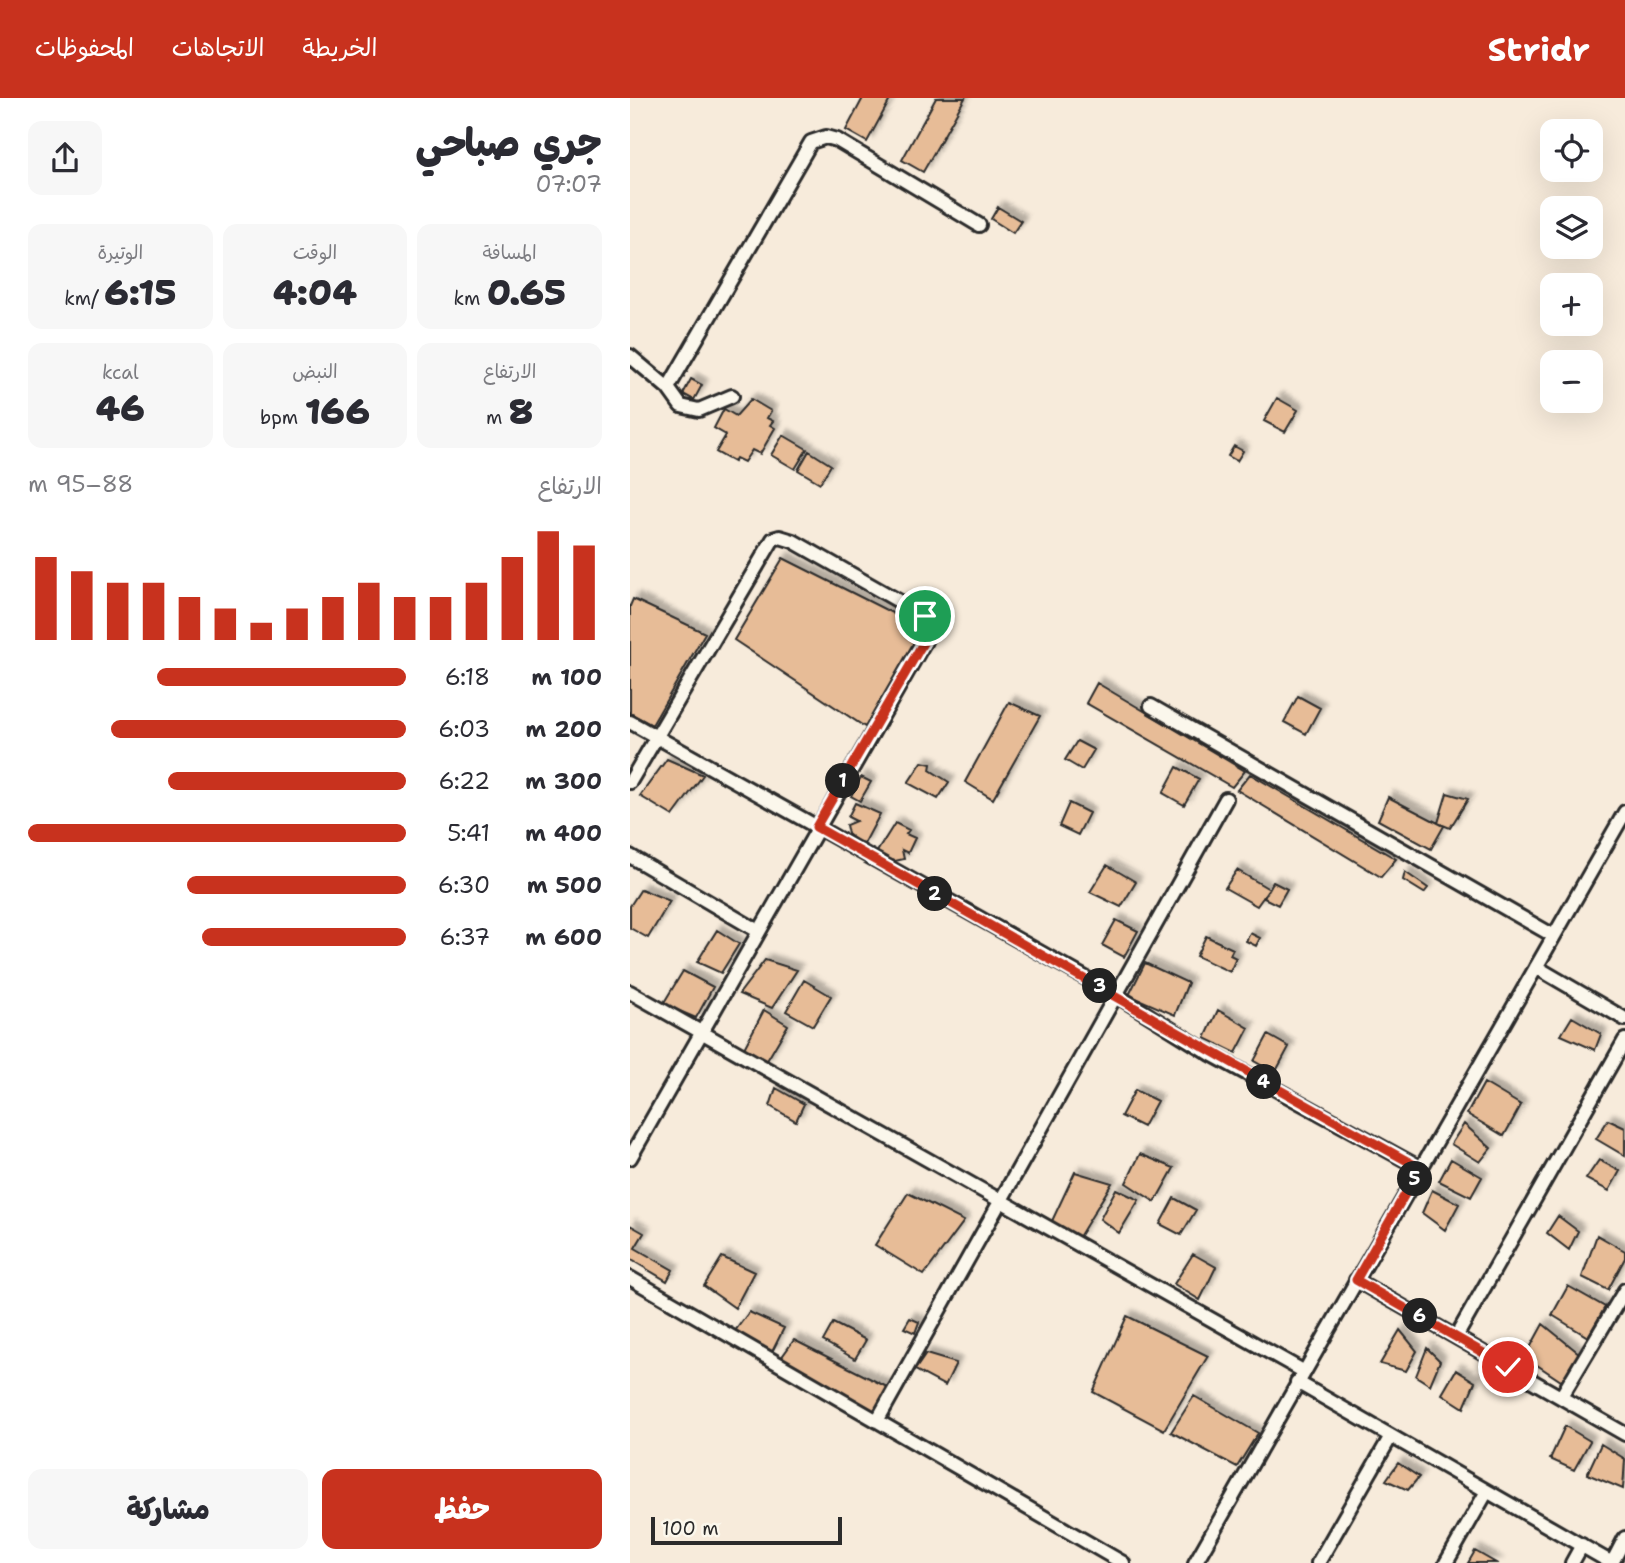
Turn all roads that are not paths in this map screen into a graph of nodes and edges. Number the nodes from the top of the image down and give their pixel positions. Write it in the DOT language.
graph roads {
  1 [pos="979,225"];
  2 [pos="630,356"];
  3 [pos="668,388"];
  4 [pos="733,396"];
  5 [pos="1150,706"];
  6 [pos="630,722"];
  7 [pos="655,736"];
  8 [pos="630,782"];
  9 [pos="1226,799"];
  10 [pos="1625,812"];
  11 [pos="816,827"];
  12 [pos="630,856"];
  13 [pos="758,931"];
  14 [pos="1554,936"];
  15 [pos="1536,967"];
  16 [pos="630,992"];
  17 [pos="1116,995"];
  18 [pos="1625,1019"];
  19 [pos="700,1031"];
  20 [pos="1625,1040"];
  21 [pos="630,1158"];
  22 [pos="1420,1168"];
  23 [pos="998,1200"];
  24 [pos="630,1278"];
  25 [pos="1356,1280"];
  26 [pos="1624,1294"];
  27 [pos="1456,1337"];
  28 [pos="1300,1376"];
  29 [pos="1561,1397"];
  30 [pos="877,1420"];
  31 [pos="1625,1434"];
  32 [pos="1391,1436"];
  33 [pos="1486,1493"];
  34 [pos="1625,1538"];
  35 [pos="1582,1545"];
  36 [pos="1123,1563"];
  37 [pos="1195,1563"];
  38 [pos="1318,1563"];
  39 [pos="1446,1563"];
  40 [pos="1572,1563"];
  41 [pos="1612,1563"];
  1 -- 3 [label="street"];
  2 -- 3 [label="street"];
  3 -- 4 [label="street"];
  5 -- 14 [label="street"];
  6 -- 7 [label="street"];
  7 -- 8 [label="street"];
  7 -- 11 [label="street"];
  7 -- 11 [label="street"];
  9 -- 17 [label="street"];
  10 -- 14 [label="street"];
  11 -- 13 [label="street"];
  11 -- 17 [label="street"];
  12 -- 13 [label="street"];
  13 -- 19 [label="street"];
  14 -- 15 [label="street"];
  15 -- 18 [label="street"];
  15 -- 22 [label="street"];
  16 -- 19 [label="street"];
  17 -- 22 [label="street"];
  17 -- 23 [label="street"];
  19 -- 21 [label="street"];
  19 -- 23 [label="street"];
  20 -- 27 [label="street"];
  22 -- 25 [label="street"];
  23 -- 28 [label="street"];
  23 -- 30 [label="street"];
  24 -- 30 [label="street"];
  25 -- 27 [label="street"];
  25 -- 28 [label="street"];
  26 -- 29 [label="street"];
  27 -- 29 [label="street"];
  28 -- 32 [label="street"];
  28 -- 37 [label="street"];
  29 -- 31 [label="street"];
  30 -- 36 [label="street"];
  32 -- 33 [label="street"];
  32 -- 38 [label="street"];
  33 -- 35 [label="street"];
  33 -- 39 [label="street"];
  34 -- 41 [label="street"];
  35 -- 40 [label="street"];
  35 -- 41 [label="street"];
}
